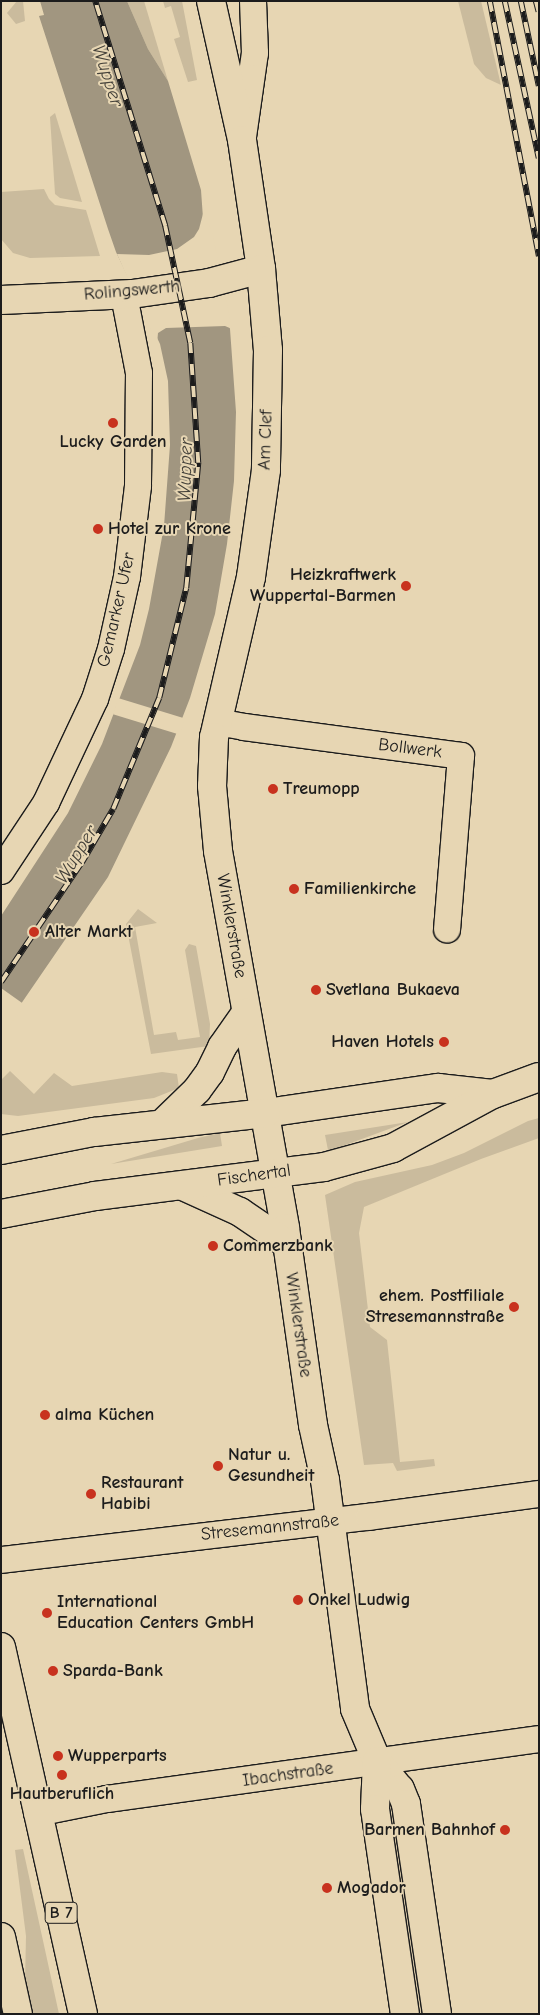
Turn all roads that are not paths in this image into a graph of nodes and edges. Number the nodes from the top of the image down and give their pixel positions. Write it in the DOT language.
graph roads {
  1 [pos="210,1"];
  2 [pos="253,1"];
  3 [pos="242,140"];
  4 [pos="261,269"];
  5 [pos="128,295"];
  6 [pos="1,300"];
  7 [pos="216,729"];
  8 [pos="1,871"];
  9 [pos="447,929"];
  10 [pos="246,1013"];
  11 [pos="539,1077"];
  12 [pos="493,1094"];
  13 [pos="266,1113"];
  14 [pos="164,1123"];
  15 [pos="1,1130"];
  16 [pos="34,1142"];
  17 [pos="1,1150"];
  18 [pos="276,1173"];
  19 [pos="182,1186"];
  20 [pos="1,1214"];
  21 [pos="287,1244"];
  22 [pos="539,1494"];
  23 [pos="330,1520"];
  24 [pos="1,1560"];
  25 [pos="1,1647"];
  26 [pos="539,1739"];
  27 [pos="377,1761"];
  28 [pos="37,1813"];
  29 [pos="1,1937"];
  30 [pos="18,2014"];
  31 [pos="83,2014"];
  32 [pos="405,2014"];
  33 [pos="437,2014"];
  1 -- 3 [label="main road, Am Clef"];
  2 -- 3 [label="street, Am Clef"];
  3 -- 4 [label="main road, Am Clef"];
  4 -- 5 [label="main road, Rolingswerth"];
  4 -- 7 [label="main road, Am Clef"];
  5 -- 6 [label="main road, Rolingswerth"];
  5 -- 8 [label="street, Gemarker Ufer"];
  7 -- 9 [label="street, Bollwerk"];
  7 -- 10 [label="main road, Winklerstraße"];
  10 -- 13 [label="main road, Winklerstraße"];
  10 -- 14 [label="main road"];
  11 -- 12 [label="main road, Fischertal"];
  12 -- 13 [label="main road, Fischertal"];
  12 -- 18 [label="main road, Fischertal"];
  13 -- 14 [label="main road, Fischertal"];
  13 -- 18 [label="main road, Winklerstraße"];
  14 -- 16 [label="main road, Fischertal"];
  15 -- 16 [label="main road"];
  16 -- 17 [label="main road, Fischertal"];
  18 -- 19 [label="main road, Fischertal"];
  18 -- 21 [label="main road, Winklerstraße"];
  19 -- 20 [label="main road, Fischertal"];
  19 -- 21 [label="main road"];
  21 -- 23 [label="main road, Winklerstraße"];
  22 -- 23 [label="street, Stresemannstraße"];
  23 -- 24 [label="street, Stresemannstraße"];
  23 -- 27 [label="main road, Winklerstraße"];
  25 -- 28 [label="main road, B 7"];
  26 -- 27 [label="street, Ibachstraße"];
  27 -- 28 [label="street, Ibachstraße"];
  27 -- 32 [label="main road"];
  27 -- 33 [label="main road"];
  28 -- 31 [label="main road, B 7"];
  29 -- 30 [label="main road"];
}
